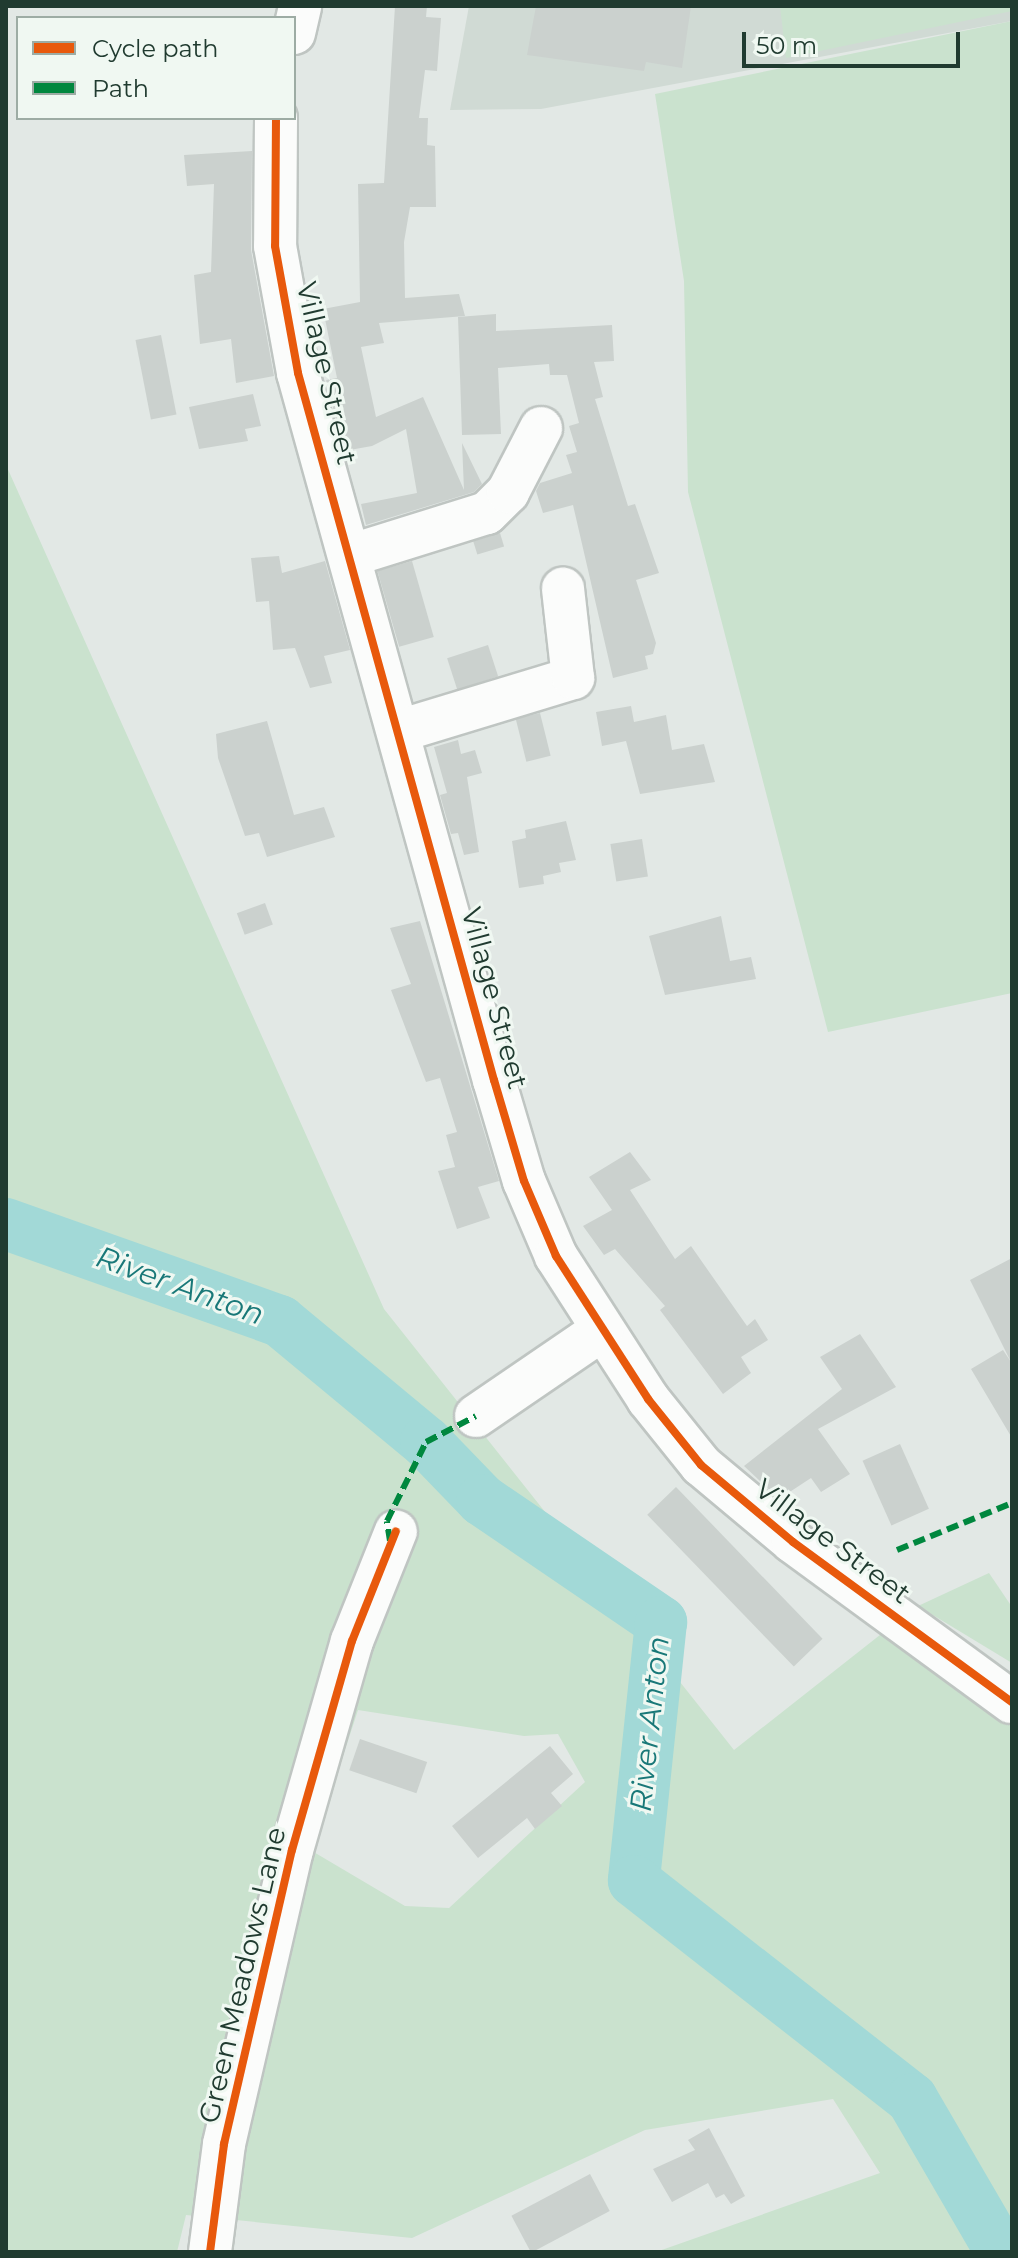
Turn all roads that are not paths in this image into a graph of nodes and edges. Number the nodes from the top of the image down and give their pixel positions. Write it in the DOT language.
graph roads {
  1 [pos="276,120"];
  2 [pos="541,428"];
  3 [pos="352,555"];
  4 [pos="563,589"];
  5 [pos="399,731"];
  6 [pos="602,1330"];
  7 [pos="476,1416"];
  8 [pos="396,1531"];
  9 [pos="1012,1702"];
  10 [pos="210,2252"];
  1 -- 3 [label="street, Village Street"];
  2 -- 3 [label="street"];
  3 -- 5 [label="street, Village Street"];
  4 -- 5 [label="street"];
  5 -- 6 [label="street, Village Street"];
  6 -- 7 [label="street"];
  6 -- 9 [label="street, Village Street"];
  8 -- 10 [label="street, Green Meadows Lane"];
}
